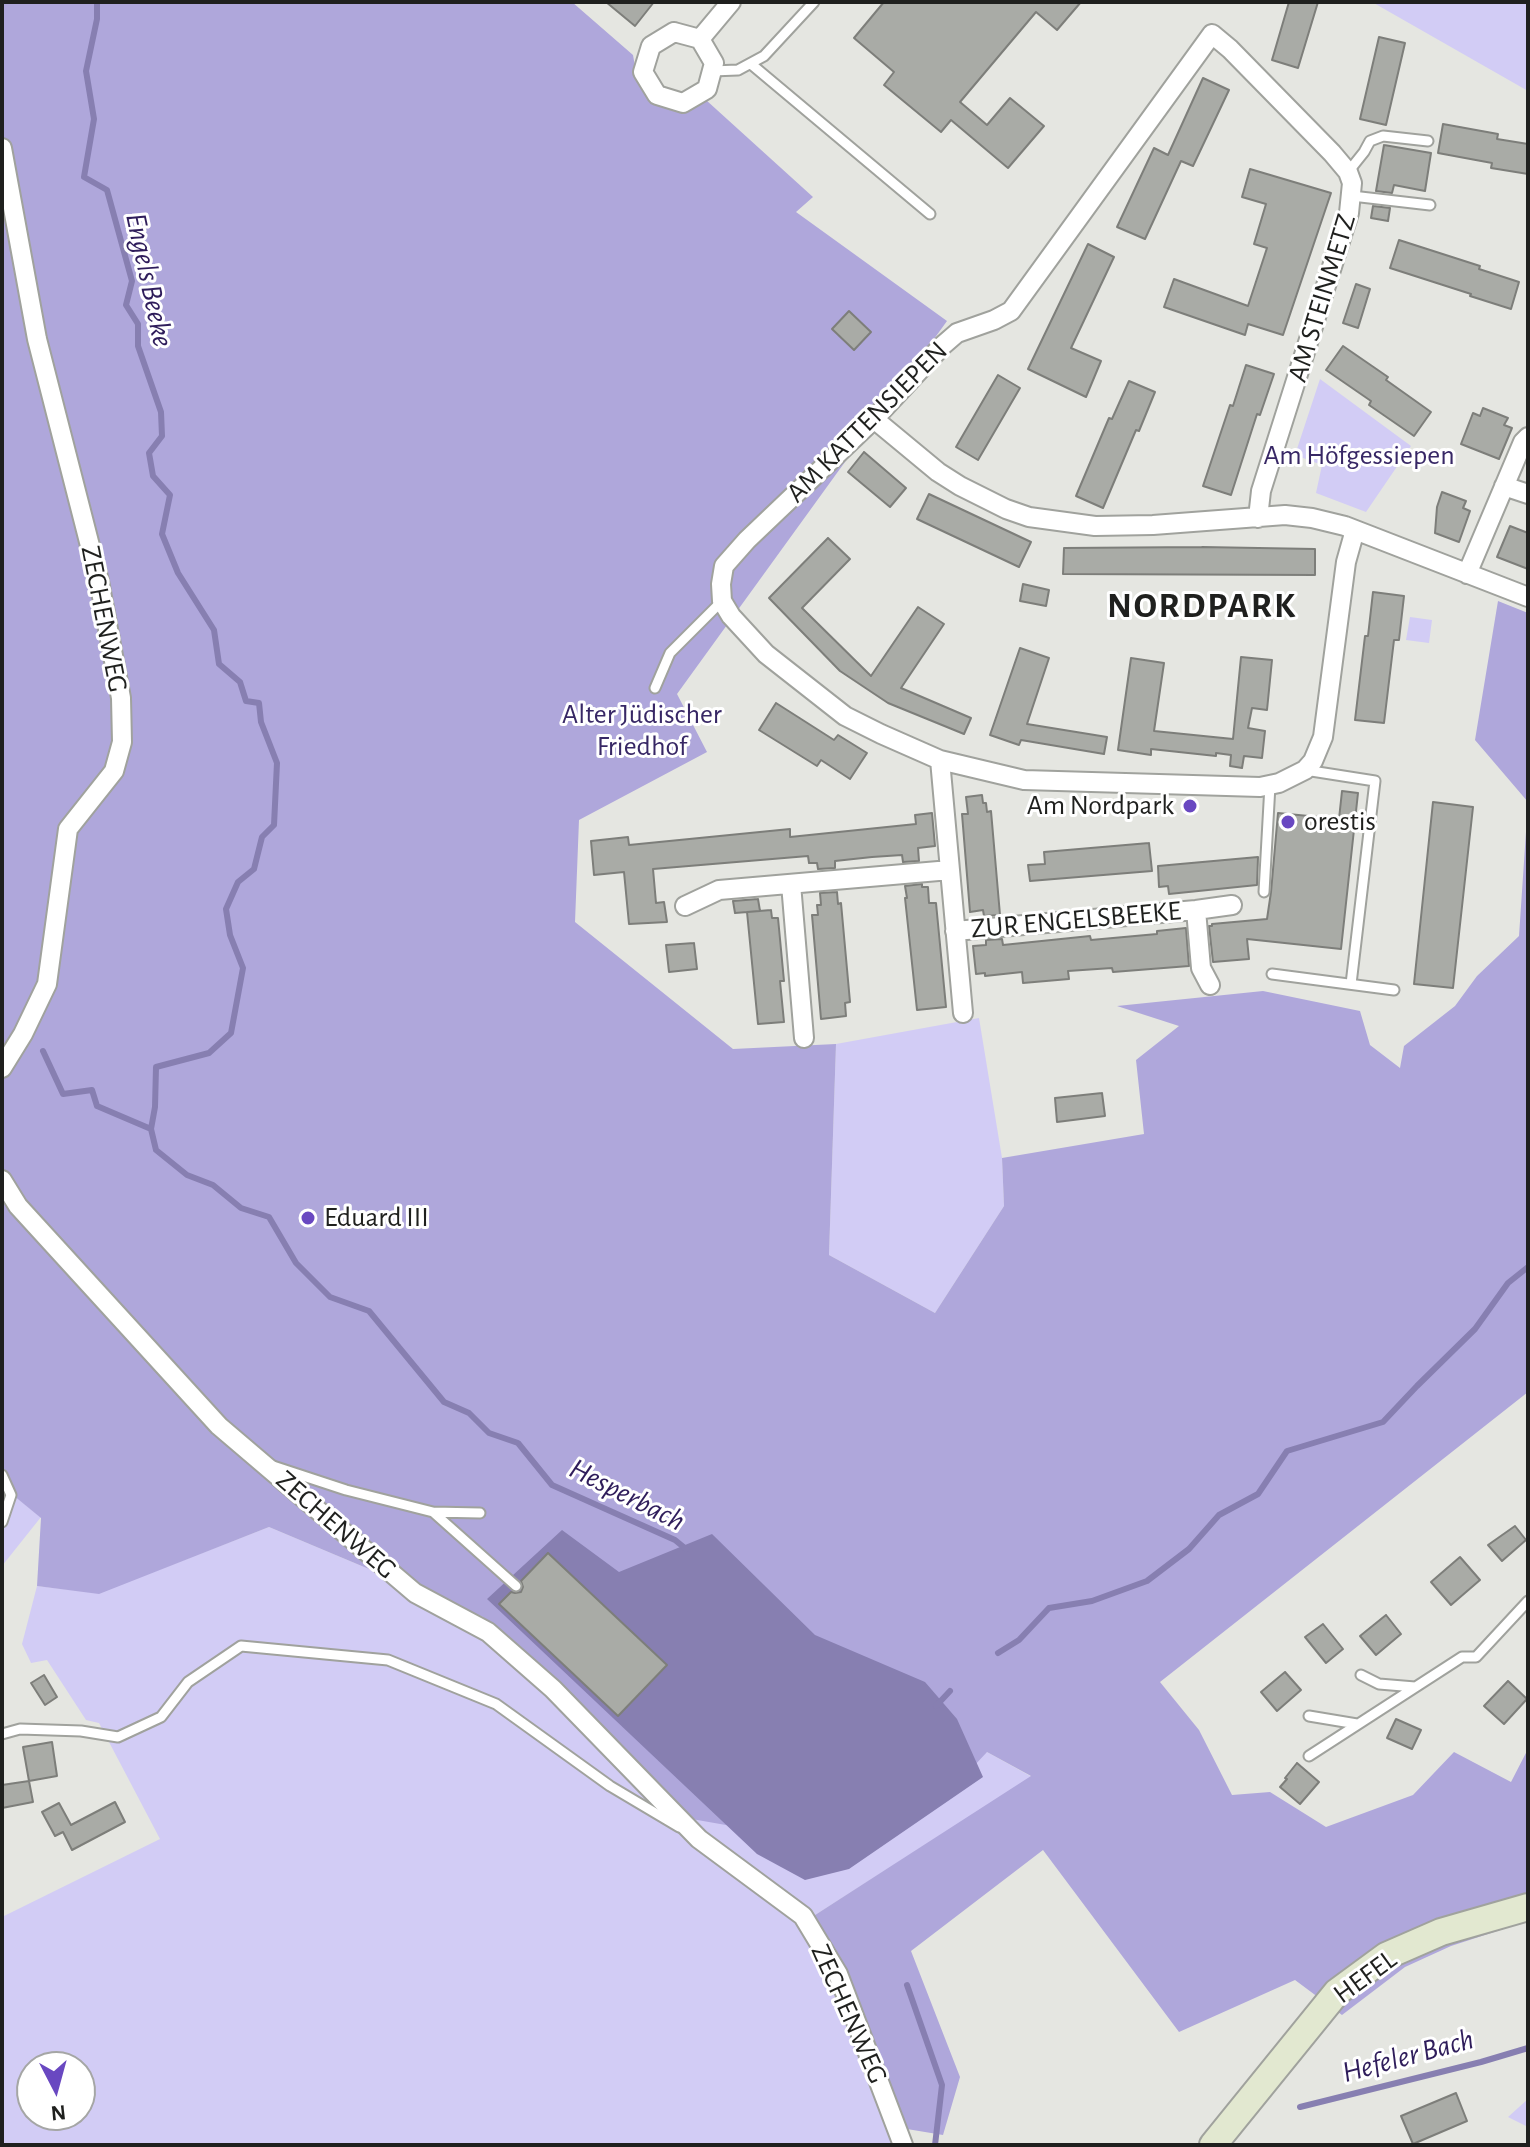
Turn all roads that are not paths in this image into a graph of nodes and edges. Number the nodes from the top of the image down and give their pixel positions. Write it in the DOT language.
graph roads {
  1 [pos="731,2"];
  2 [pos="814,2"];
  3 [pos="1212,34"];
  4 [pos="700,39"];
  5 [pos="751,64"];
  6 [pos="712,71"];
  7 [pos="1428,141"];
  8 [pos="2,148"];
  9 [pos="1348,172"];
  10 [pos="1352,196"];
  11 [pos="1430,205"];
  12 [pos="930,214"];
  13 [pos="874,419"];
  14 [pos="1528,437"];
  15 [pos="1504,486"];
  16 [pos="1528,494"];
  17 [pos="1258,518"];
  18 [pos="1355,530"];
  19 [pos="1467,574"];
  20 [pos="1528,597"];
  21 [pos="722,601"];
  22 [pos="655,688"];
  23 [pos="940,760"];
  24 [pos="1305,770"];
  25 [pos="1265,786"];
  26 [pos="950,870"];
  27 [pos="791,884"];
  28 [pos="1264,892"];
  29 [pos="1232,905"];
  30 [pos="685,906"];
  31 [pos="1196,910"];
  32 [pos="955,931"];
  33 [pos="1272,974"];
  34 [pos="1351,984"];
  35 [pos="1210,985"];
  36 [pos="1394,990"];
  37 [pos="963,1013"];
  38 [pos="804,1038"];
  39 [pos="2,1068"];
  40 [pos="2,1180"];
  41 [pos="263,1463"];
  42 [pos="2,1475"];
  43 [pos="433,1512"];
  44 [pos="480,1513"];
  45 [pos="2,1522"];
  46 [pos="516,1586"];
  47 [pos="1528,1601"];
  48 [pos="1361,1675"];
  49 [pos="1415,1687"];
  50 [pos="1309,1716"];
  51 [pos="1357,1724"];
  52 [pos="2,1734"];
  53 [pos="1309,1756"];
  54 [pos="699,1839"];
  55 [pos="1528,1907"];
  56 [pos="903,2145"];
  57 [pos="1213,2145"];
  1 -- 4 [label="street"];
  2 -- 5 [label="lane"];
  3 -- 9 [label="street, AM STEINMETZ"];
  3 -- 13 [label="street, AM KATTENSIEPEN"];
  4 -- 6 [label="street"];
  4 -- 6 [label="street"];
  5 -- 6 [label="lane"];
  5 -- 12 [label="lane"];
  7 -- 9 [label="lane"];
  8 -- 39 [label="street, ZECHENWEG"];
  9 -- 10 [label="street, AM STEINMETZ"];
  10 -- 11 [label="lane"];
  10 -- 17 [label="street, AM STEINMETZ"];
  13 -- 17 [label="street"];
  13 -- 21 [label="street, AM KATTENSIEPEN"];
  14 -- 15 [label="street"];
  15 -- 16 [label="street"];
  15 -- 19 [label="street"];
  17 -- 18 [label="street"];
  18 -- 19 [label="street"];
  18 -- 24 [label="street"];
  19 -- 20 [label="street"];
  21 -- 22 [label="lane"];
  21 -- 23 [label="street"];
  23 -- 25 [label="street"];
  23 -- 26 [label="street, ZUR ENGELSBEEKE"];
  24 -- 25 [label="street"];
  24 -- 34 [label="lane"];
  25 -- 28 [label="lane"];
  26 -- 27 [label="street"];
  26 -- 32 [label="street, ZUR ENGELSBEEKE"];
  27 -- 30 [label="street"];
  27 -- 38 [label="street"];
  29 -- 31 [label="street, ZUR ENGELSBEEKE"];
  31 -- 32 [label="street, ZUR ENGELSBEEKE"];
  31 -- 35 [label="street, ZUR ENGELSBEEKE"];
  32 -- 37 [label="street, ZUR ENGELSBEEKE"];
  33 -- 34 [label="lane"];
  34 -- 36 [label="lane"];
  40 -- 41 [label="street, ZECHENWEG"];
  41 -- 43 [label="lane"];
  41 -- 54 [label="street, ZECHENWEG"];
  42 -- 45 [label="lane"];
  43 -- 44 [label="lane"];
  43 -- 46 [label="lane"];
  47 -- 49 [label="lane"];
  48 -- 49 [label="lane"];
  49 -- 51 [label="lane"];
  50 -- 51 [label="lane"];
  51 -- 53 [label="lane"];
  52 -- 54 [label="lane, ZECHENWEG"];
  54 -- 56 [label="street, ZECHENWEG"];
  55 -- 57 [label="main road, HEFEL"];
}
